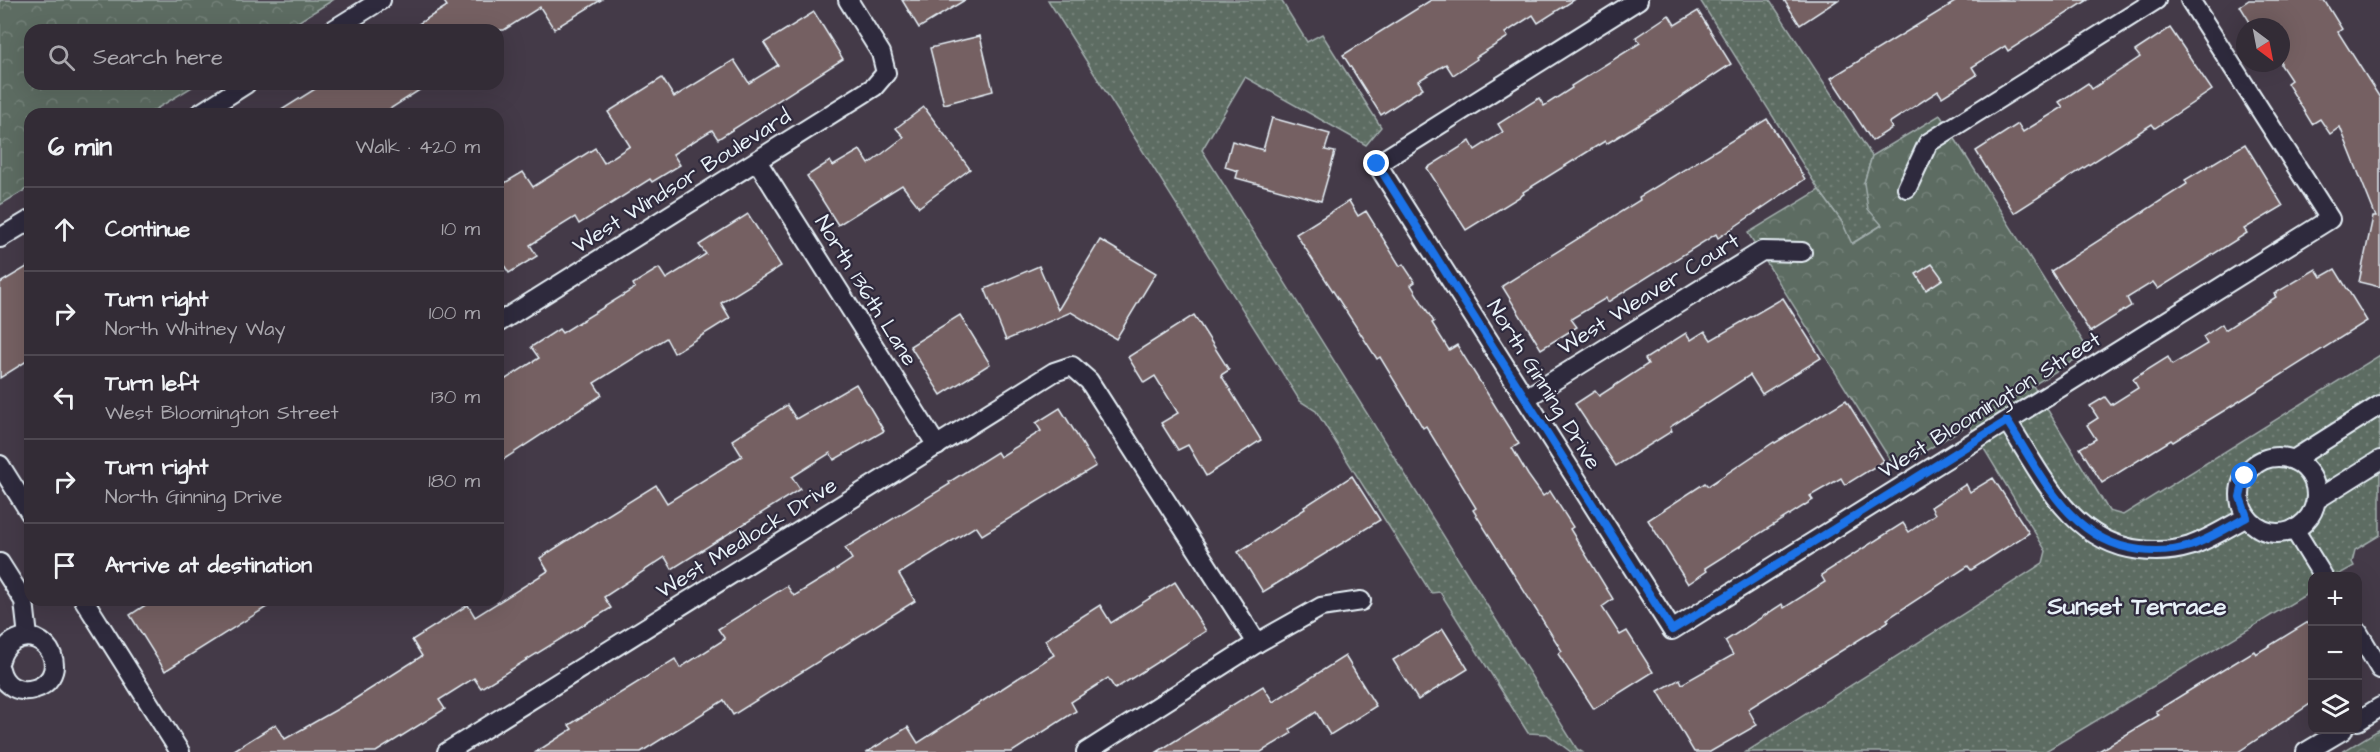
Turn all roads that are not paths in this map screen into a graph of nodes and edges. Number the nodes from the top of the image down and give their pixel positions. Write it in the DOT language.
graph roads {
  1 [pos="381,0"];
  2 [pos="848,0"];
  3 [pos="1638,0"];
  4 [pos="2156,0"];
  5 [pos="2190,0"];
  6 [pos="343,24"];
  7 [pos="237,90"];
  8 [pos="208,108"];
  9 [pos="757,161"];
  10 [pos="1907,188"];
  11 [pos="24,224"];
  12 [pos="0,238"];
  13 [pos="1802,252"];
  14 [pos="504,319"];
  15 [pos="1526,398"];
  16 [pos="2380,405"];
  17 [pos="2007,421"];
  18 [pos="937,446"];
  19 [pos="2292,460"];
  20 [pos="2380,460"];
  21 [pos="0,465"];
  22 [pos="2316,500"];
  23 [pos="24,503"];
  24 [pos="2247,517"];
  25 [pos="2294,530"];
  26 [pos="0,563"];
  27 [pos="2320,572"];
  28 [pos="24,601"];
  29 [pos="1361,601"];
  30 [pos="25,606"];
  31 [pos="88,606"];
  32 [pos="1672,630"];
  33 [pos="28,638"];
  34 [pos="2362,640"];
  35 [pos="1257,643"];
  36 [pos="0,660"];
  37 [pos="0,669"];
  38 [pos="2380,669"];
  39 [pos="2380,707"];
  40 [pos="2362,718"];
  41 [pos="2335,734"];
  42 [pos="180,752"];
  43 [pos="447,752"];
  44 [pos="1086,752"];
  45 [pos="2306,752"];
  1 -- 6 [label="street"];
  2 -- 9 [label="street, West Windsor Boulevard"];
  3 -- 15 [label="street, North Ginning Drive"];
  4 -- 10 [label="street"];
  5 -- 17 [label="street, West Bloomington Street"];
  7 -- 8 [label="street"];
  9 -- 14 [label="street, West Windsor Boulevard"];
  9 -- 18 [label="street, North 136th Lane"];
  11 -- 12 [label="street"];
  13 -- 15 [label="street, West Weaver Court"];
  15 -- 32 [label="street, North Ginning Drive"];
  16 -- 19 [label="street"];
  17 -- 24 [label="street"];
  17 -- 32 [label="street, West Bloomington Street"];
  18 -- 35 [label="street, West Medlock Drive"];
  18 -- 43 [label="street, West Medlock Drive"];
  19 -- 22 [label="street"];
  19 -- 24 [label="street"];
  20 -- 22 [label="street"];
  21 -- 23 [label="street"];
  22 -- 25 [label="street"];
  24 -- 25 [label="street"];
  25 -- 27 [label="street"];
  26 -- 28 [label="street"];
  29 -- 35 [label="street"];
  30 -- 33 [label="street"];
  31 -- 42 [label="street"];
  33 -- 36 [label="street"];
  33 -- 37 [label="street"];
  34 -- 38 [label="street"];
  35 -- 44 [label="street"];
  39 -- 40 [label="street"];
  41 -- 45 [label="street"];
}
